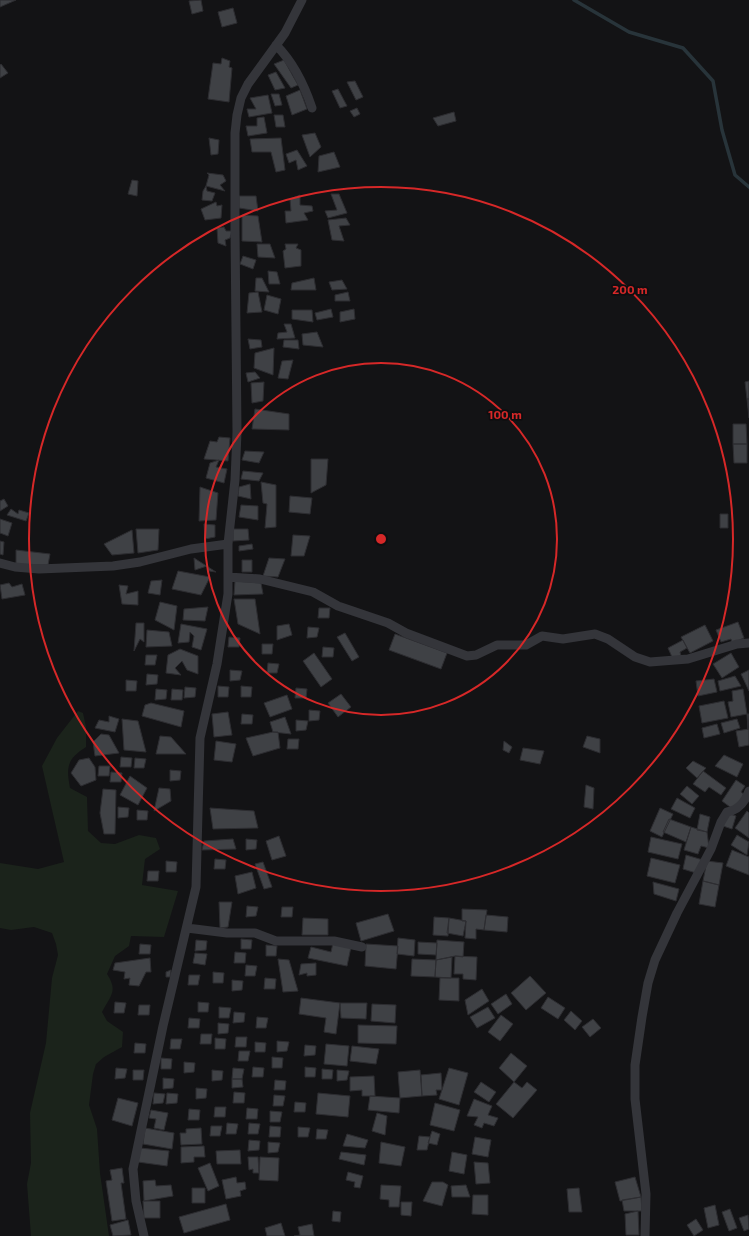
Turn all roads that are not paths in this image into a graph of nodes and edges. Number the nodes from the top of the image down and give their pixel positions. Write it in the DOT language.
graph roads {
  1 [pos="302,0"];
  2 [pos="276,45"];
  3 [pos="312,108"];
  4 [pos="228,544"];
  5 [pos="0,563"];
  6 [pos="228,577"];
  7 [pos="749,643"];
  8 [pos="749,791"];
  9 [pos="187,928"];
  10 [pos="362,947"];
  11 [pos="144,1236"];
  12 [pos="645,1236"];
  1 -- 2 [label="street"];
  2 -- 3 [label="street"];
  2 -- 4 [label="street"];
  4 -- 5 [label="street"];
  4 -- 6 [label="street"];
  6 -- 7 [label="street"];
  6 -- 9 [label="street"];
  8 -- 12 [label="street"];
  9 -- 10 [label="street"];
  9 -- 11 [label="street"];
}
